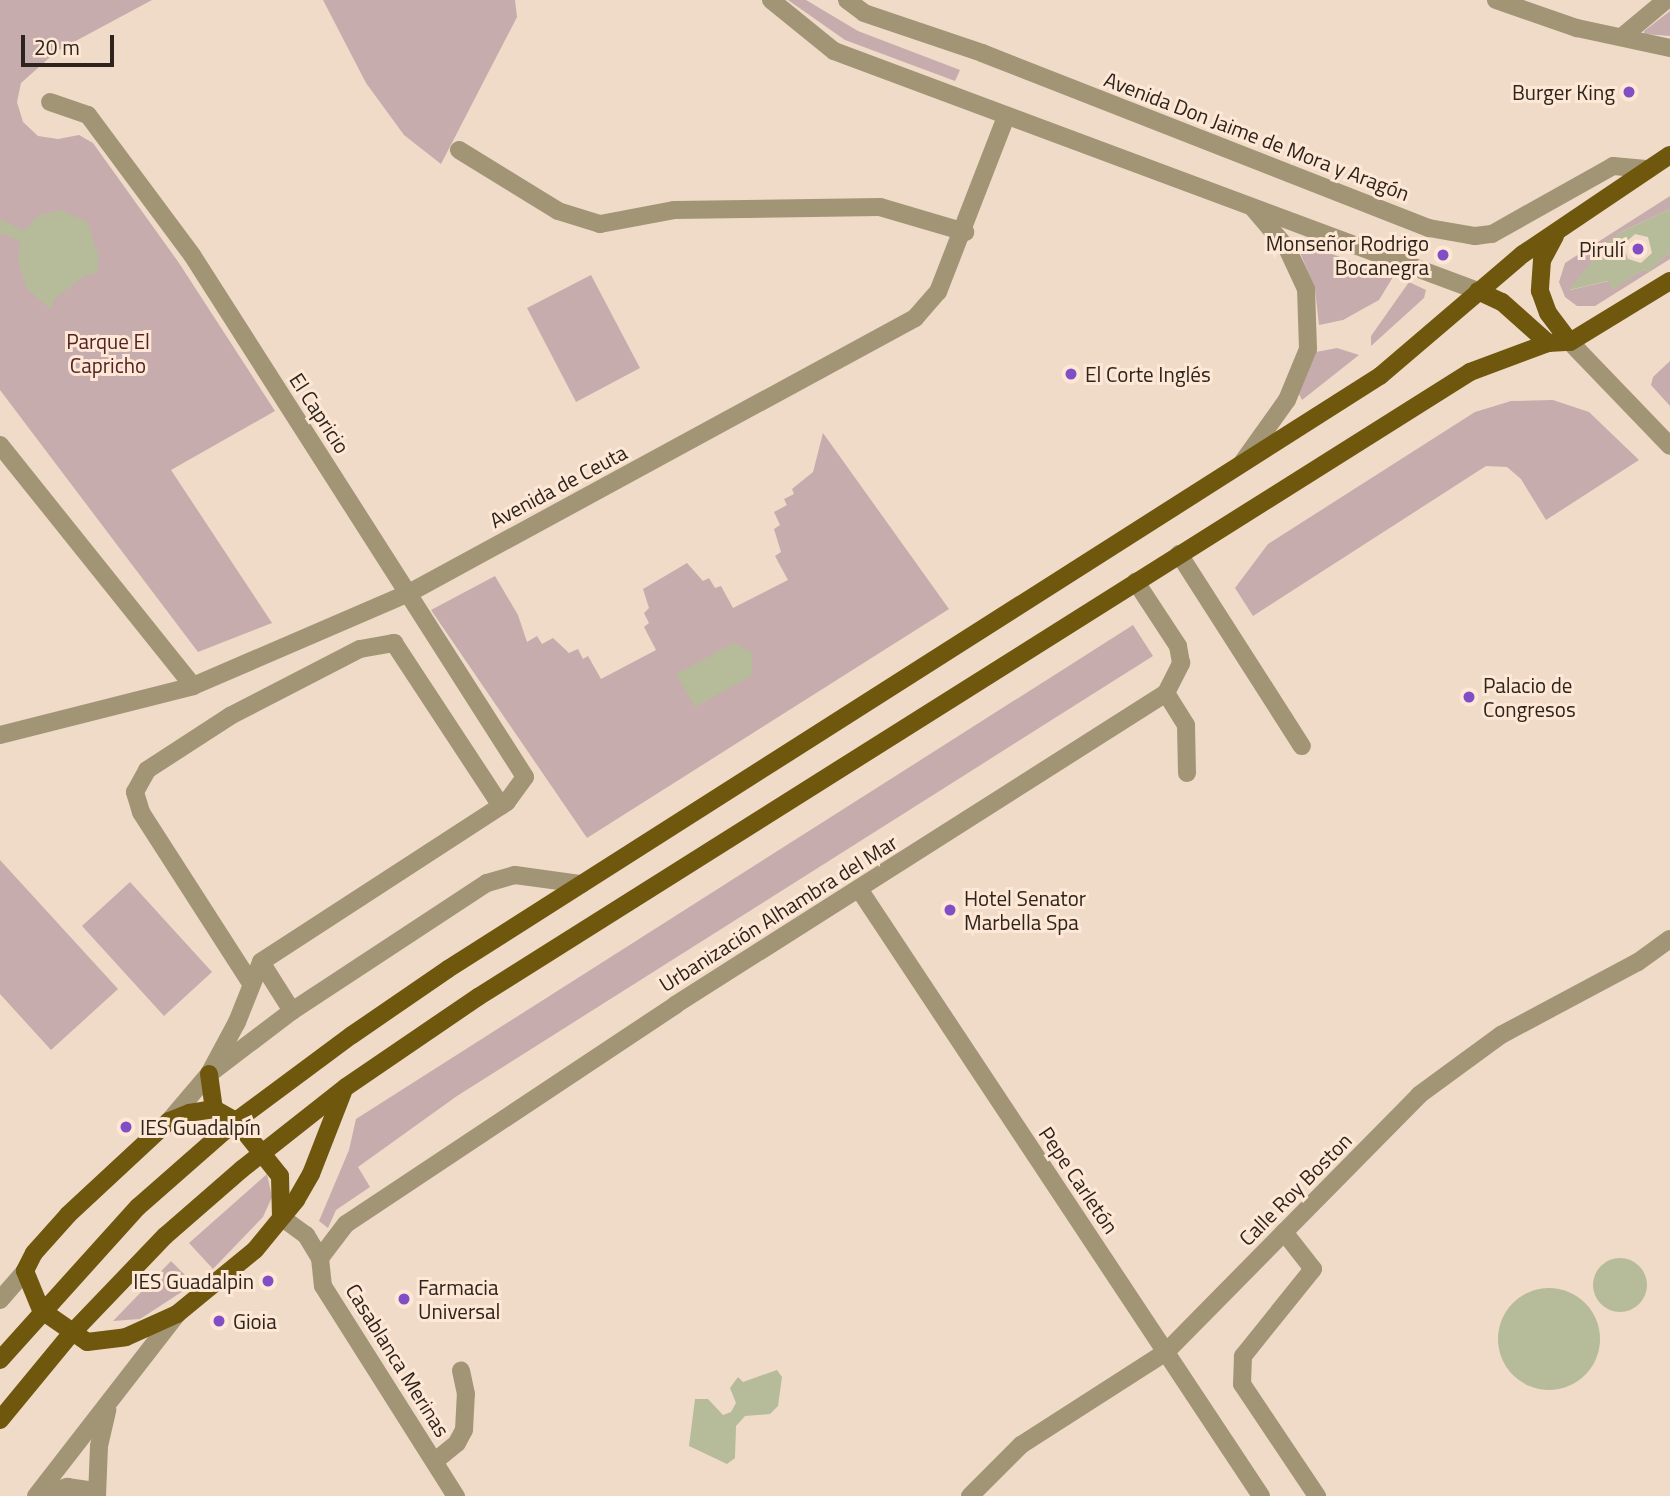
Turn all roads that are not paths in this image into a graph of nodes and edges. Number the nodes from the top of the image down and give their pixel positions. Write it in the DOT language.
graph roads {
  1 [pos="771,0"];
  2 [pos="846,0"];
  3 [pos="1496,0"];
  4 [pos="1666,0"];
  5 [pos="1623,36"];
  6 [pos="1670,48"];
  7 [pos="50,102"];
  8 [pos="1006,117"];
  9 [pos="459,150"];
  10 [pos="1670,155"];
  11 [pos="1649,169"];
  12 [pos="1253,208"];
  13 [pos="1562,227"];
  14 [pos="965,232"];
  15 [pos="1670,281"];
  16 [pos="1478,291"];
  17 [pos="1548,313"];
  18 [pos="1613,316"];
  19 [pos="1570,342"];
  20 [pos="1548,343"];
  21 [pos="0,445"];
  22 [pos="1670,446"];
  23 [pos="1241,466"];
  24 [pos="1179,554"];
  25 [pos="1136,582"];
  26 [pos="408,593"];
  27 [pos="192,686"];
  28 [pos="1166,693"];
  29 [pos="0,735"];
  30 [pos="1302,746"];
  31 [pos="1187,773"];
  32 [pos="501,806"];
  33 [pos="581,884"];
  34 [pos="859,889"];
  35 [pos="1670,939"];
  36 [pos="261,962"];
  37 [pos="250,982"];
  38 [pos="292,1011"];
  39 [pos="209,1074"];
  40 [pos="346,1087"];
  41 [pos="214,1109"];
  42 [pos="169,1121"];
  43 [pos="236,1121"];
  44 [pos="263,1152"];
  45 [pos="281,1217"];
  46 [pos="1284,1232"];
  47 [pos="320,1258"];
  48 [pos="25,1271"];
  49 [pos="0,1300"];
  50 [pos="41,1311"];
  51 [pos="177,1314"];
  52 [pos="71,1334"];
  53 [pos="1166,1352"];
  54 [pos="0,1360"];
  55 [pos="461,1371"];
  56 [pos="108,1407"];
  57 [pos="0,1420"];
  58 [pos="435,1461"];
  59 [pos="96,1494"];
  60 [pos="36,1496"];
  61 [pos="42,1496"];
  62 [pos="456,1496"];
  63 [pos="970,1496"];
  64 [pos="1261,1496"];
  65 [pos="1317,1496"];
  1 -- 8 [label="street"];
  2 -- 11 [label="street, Avenida Don Jaime de Mora y Aragón"];
  3 -- 5 [label="street"];
  4 -- 5 [label="street"];
  5 -- 6 [label="street"];
  7 -- 26 [label="street, El Capricio"];
  8 -- 12 [label="street"];
  8 -- 14 [label="street, Avenida de Ceuta"];
  9 -- 14 [label="street"];
  10 -- 11 [label="main road"];
  11 -- 13 [label="main road"];
  12 -- 16 [label="street"];
  12 -- 23 [label="street"];
  13 -- 16 [label="main road"];
  13 -- 17 [label="main road"];
  14 -- 26 [label="street, Avenida de Ceuta"];
  15 -- 18 [label="main road"];
  16 -- 20 [label="main road"];
  16 -- 23 [label="main road"];
  17 -- 18 [label="main road"];
  17 -- 19 [label="main road"];
  18 -- 19 [label="main road"];
  19 -- 20 [label="main road"];
  19 -- 22 [label="street"];
  20 -- 24 [label="main road"];
  21 -- 27 [label="street"];
  23 -- 33 [label="main road"];
  24 -- 25 [label="main road"];
  24 -- 30 [label="street"];
  25 -- 28 [label="street"];
  25 -- 40 [label="main road"];
  26 -- 27 [label="street, Avenida de Ceuta"];
  26 -- 32 [label="street, El Capricio"];
  27 -- 29 [label="street, Avenida de Ceuta"];
  28 -- 31 [label="street"];
  28 -- 34 [label="street, Urbanización Alhambra del Mar"];
  32 -- 36 [label="street"];
  32 -- 37 [label="street"];
  33 -- 38 [label="street"];
  33 -- 43 [label="main road"];
  34 -- 47 [label="street, Urbanización Alhambra del Mar"];
  34 -- 53 [label="street, Pepe Carletón"];
  35 -- 46 [label="street, Calle Roy Boston"];
  36 -- 37 [label="street"];
  36 -- 38 [label="street"];
  37 -- 39 [label="street"];
  38 -- 39 [label="street"];
  39 -- 41 [label="main road"];
  39 -- 42 [label="street"];
  40 -- 44 [label="main road"];
  40 -- 45 [label="main road"];
  41 -- 42 [label="main road"];
  41 -- 43 [label="main road"];
  42 -- 48 [label="main road"];
  43 -- 44 [label="main road"];
  43 -- 50 [label="main road"];
  44 -- 45 [label="main road"];
  44 -- 52 [label="main road"];
  45 -- 47 [label="street, Casablanca Merinas"];
  45 -- 51 [label="main road"];
  46 -- 53 [label="street, Calle Roy Boston"];
  46 -- 65 [label="street"];
  47 -- 58 [label="street, Casablanca Merinas"];
  48 -- 49 [label="street"];
  48 -- 50 [label="main road"];
  50 -- 52 [label="main road"];
  50 -- 54 [label="main road"];
  51 -- 52 [label="main road"];
  51 -- 56 [label="street"];
  52 -- 57 [label="main road"];
  53 -- 63 [label="street, Calle Roy Boston"];
  53 -- 64 [label="street, Pepe Carletón"];
  55 -- 58 [label="street"];
  56 -- 59 [label="street"];
  56 -- 60 [label="street"];
  58 -- 62 [label="street, Casablanca Merinas"];
  59 -- 61 [label="street"];
}
